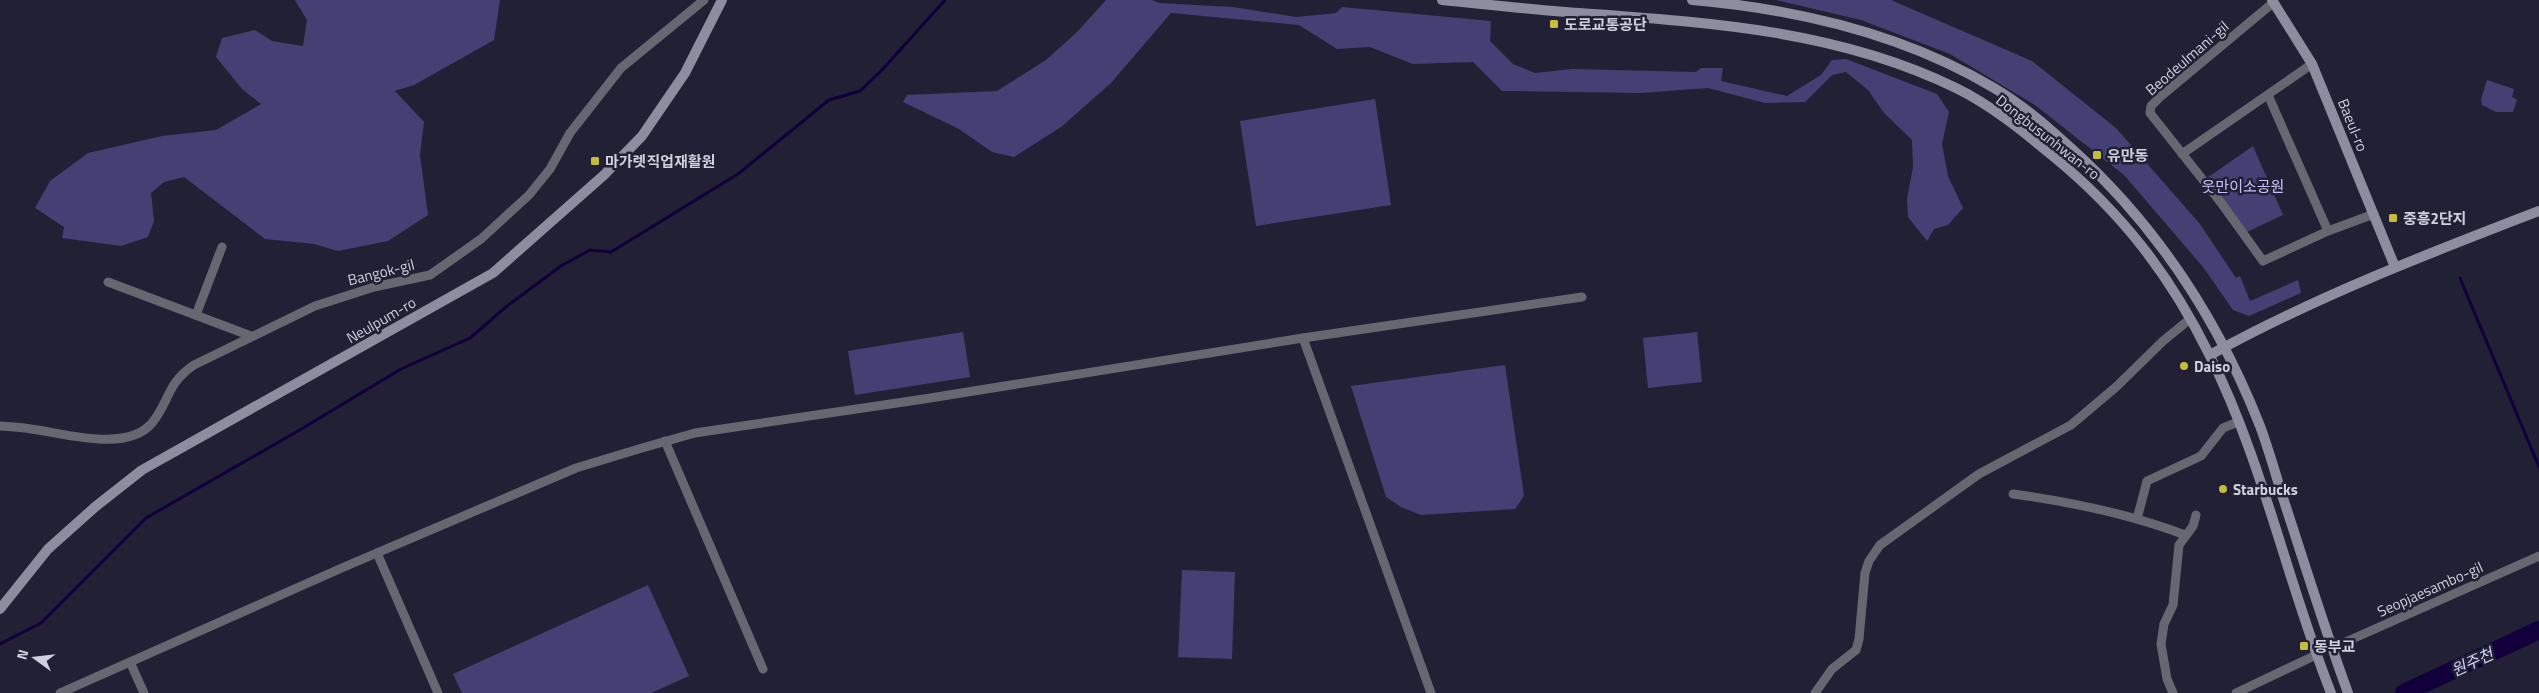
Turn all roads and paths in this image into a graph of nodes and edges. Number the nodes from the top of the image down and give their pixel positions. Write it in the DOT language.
graph roads {
  1 [pos="704,0"];
  2 [pos="722,0"];
  3 [pos="1442,0"];
  4 [pos="1692,0"];
  5 [pos="1468,1"];
  6 [pos="2273,1"];
  7 [pos="1481,2"];
  8 [pos="2312,64"];
  9 [pos="2268,95"];
  10 [pos="2182,154"];
  11 [pos="2539,211"];
  12 [pos="2374,214"];
  13 [pos="2328,231"];
  14 [pos="222,247"];
  15 [pos="2395,267"];
  16 [pos="108,282"];
  17 [pos="1582,297"];
  18 [pos="196,315"];
  19 [pos="2190,319"];
  20 [pos="251,336"];
  21 [pos="1304,338"];
  22 [pos="2224,347"];
  23 [pos="2210,355"];
  24 [pos="2238,422"];
  25 [pos="0,426"];
  26 [pos="666,441"];
  27 [pos="2013,494"];
  28 [pos="2196,515"];
  29 [pos="2137,519"];
  30 [pos="2186,535"];
  31 [pos="377,552"];
  32 [pos="2539,556"];
  33 [pos="0,608"];
  34 [pos="2334,653"];
  35 [pos="2316,655"];
  36 [pos="130,662"];
  37 [pos="763,669"];
  38 [pos="60,693"];
  39 [pos="144,693"];
  40 [pos="438,693"];
  41 [pos="1431,693"];
  42 [pos="1815,693"];
  43 [pos="2173,693"];
  44 [pos="2236,693"];
  45 [pos="2331,693"];
  46 [pos="2348,693"];
  1 -- 20 [label="street, Bangok-gil"];
  2 -- 33 [label="street, Neulpum-ro"];
  3 -- 5 [label="street"];
  4 -- 22 [label="street, Dongbusunhwan-ro"];
  5 -- 7 [label="street, Dongbusunhwan-ro"];
  6 -- 8 [label="street, Baeul-ro"];
  6 -- 10 [label="street, Beodeulmani-gil"];
  7 -- 19 [label="street, Dongbusunhwan-ro"];
  8 -- 9 [label="street"];
  8 -- 12 [label="street, Baeul-ro"];
  9 -- 10 [label="street"];
  9 -- 13 [label="street"];
  10 -- 13 [label="street, Beodeulmani-gil"];
  11 -- 15 [label="street"];
  12 -- 13 [label="street, Beodeulmani-gil"];
  12 -- 15 [label="street, Baeul-ro"];
  14 -- 18 [label="street"];
  15 -- 22 [label="street"];
  16 -- 18 [label="street"];
  17 -- 21 [label="street"];
  18 -- 20 [label="street"];
  19 -- 23 [label="street, Dongbusunhwan-ro"];
  19 -- 42 [label="street"];
  20 -- 25 [label="street, Bangok-gil"];
  21 -- 26 [label="street"];
  21 -- 41 [label="street"];
  22 -- 23 [label="street"];
  22 -- 34 [label="street, Dongbusunhwan-ro"];
  23 -- 24 [label="street, Dongbusunhwan-ro"];
  24 -- 29 [label="street"];
  24 -- 35 [label="street, Dongbusunhwan-ro"];
  26 -- 31 [label="street"];
  26 -- 37 [label="street"];
  27 -- 29 [label="street"];
  28 -- 30 [label="street"];
  29 -- 30 [label="street"];
  30 -- 43 [label="street"];
  31 -- 36 [label="street"];
  31 -- 40 [label="street"];
  32 -- 34 [label="street, Seopjaesambo-gil"];
  34 -- 35 [label="street"];
  34 -- 46 [label="street, Dongbusunhwan-ro"];
  35 -- 44 [label="street"];
  35 -- 45 [label="street, Dongbusunhwan-ro"];
  36 -- 38 [label="street"];
  36 -- 39 [label="street"];
}
